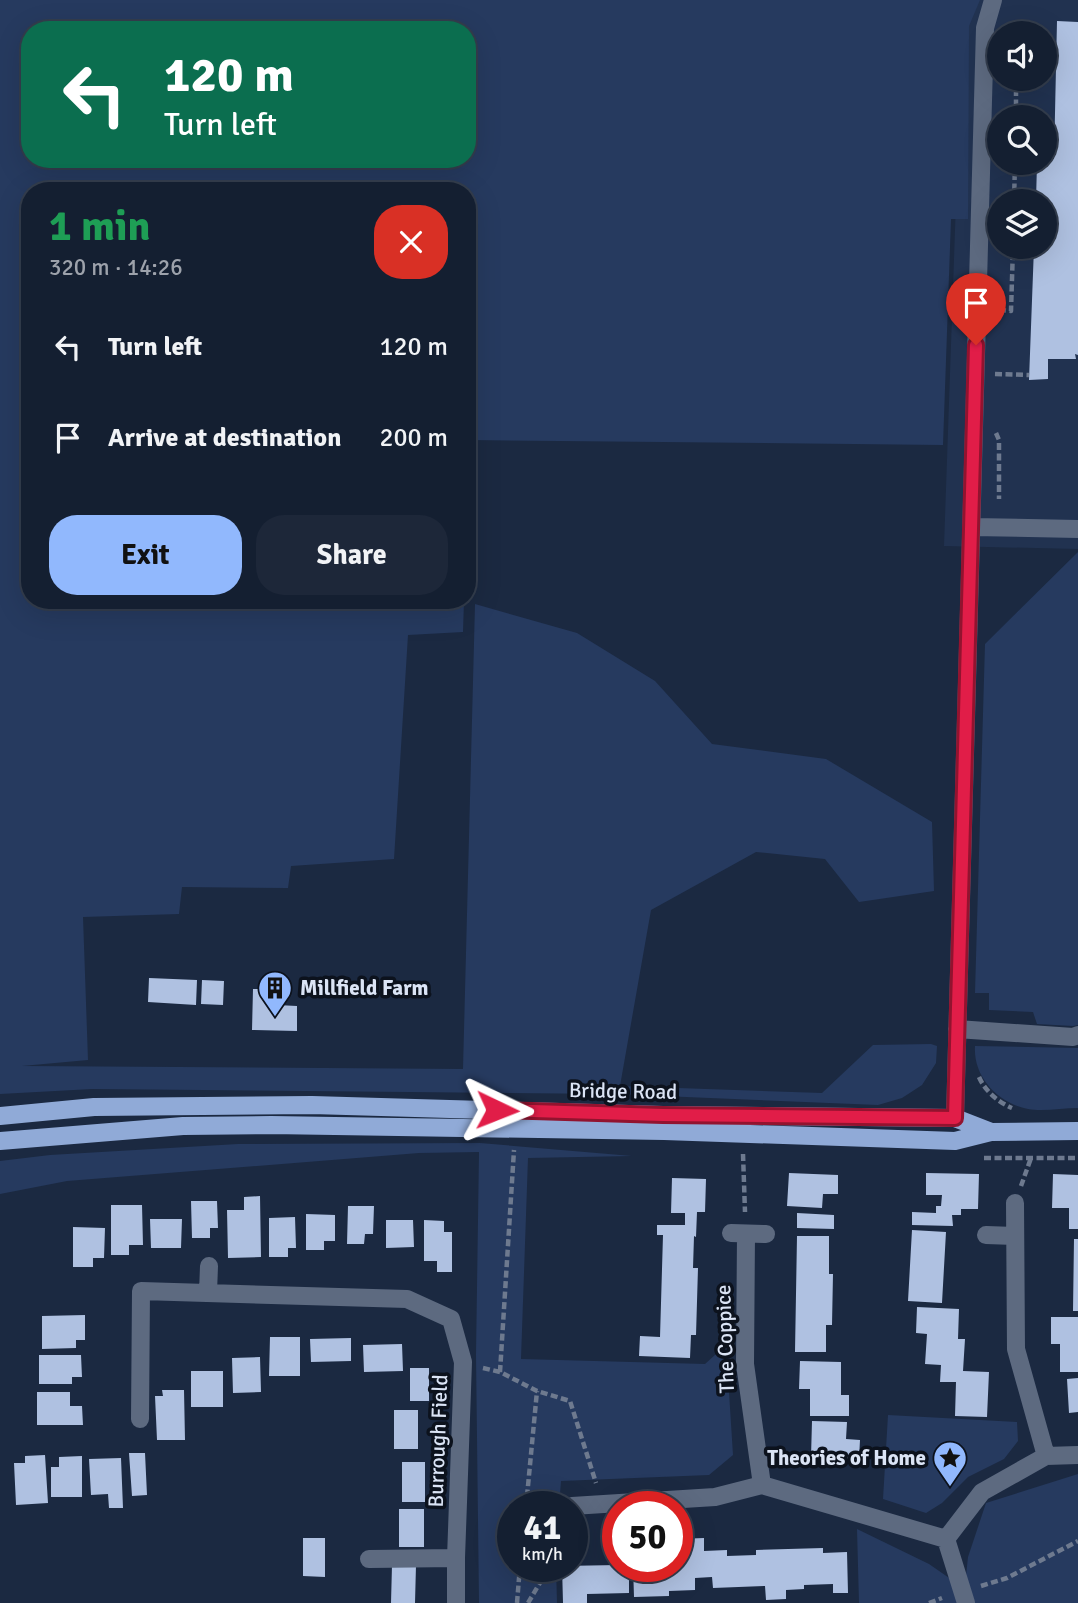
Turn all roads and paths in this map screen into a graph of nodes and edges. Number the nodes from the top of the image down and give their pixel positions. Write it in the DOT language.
graph roads {
  1 [pos="993,0"];
  2 [pos="990,374"];
  3 [pos="1030,375"];
  4 [pos="972,527"];
  5 [pos="1078,529"];
  6 [pos="957,1029"];
  7 [pos="1078,1035"];
  8 [pos="0,1116"];
  9 [pos="955,1118"];
  10 [pos="1078,1131"];
  11 [pos="991,1132"];
  12 [pos="0,1141"];
  13 [pos="514,1141"];
  14 [pos="743,1152"];
  15 [pos="1078,1158"];
  16 [pos="1015,1203"];
  17 [pos="738,1233"];
  18 [pos="766,1234"];
  19 [pos="986,1236"];
  20 [pos="1015,1236"];
  21 [pos="209,1266"];
  22 [pos="208,1293"];
  23 [pos="537,1391"];
  24 [pos="140,1419"];
  25 [pos="1078,1455"];
  26 [pos="1046,1456"];
  27 [pos="762,1485"];
  28 [pos="528,1491"];
  29 [pos="693,1498"];
  30 [pos="602,1501"];
  31 [pos="946,1539"];
  32 [pos="1078,1541"];
  33 [pos="456,1558"];
  34 [pos="369,1559"];
  35 [pos="519,1582"];
  36 [pos="540,1582"];
  37 [pos="965,1597"];
  38 [pos="456,1603"];
  39 [pos="517,1603"];
  40 [pos="528,1603"];
  41 [pos="929,1603"];
  1 -- 4 [label="street"];
  2 -- 3 [label="path"];
  4 -- 5 [label="street"];
  4 -- 6 [label="street"];
  6 -- 7 [label="street"];
  6 -- 9 [label="street"];
  8 -- 9 [label="main road, Bridge Road"];
  9 -- 11 [label="main road, Bridge Road"];
  10 -- 11 [label="main road, Bridge Road"];
  11 -- 12 [label="main road, Bridge Road"];
  13 -- 23 [label="path"];
  14 -- 17 [label="path"];
  15 -- 16 [label="path"];
  16 -- 20 [label="street"];
  17 -- 18 [label="street"];
  17 -- 27 [label="street, The Coppice"];
  19 -- 20 [label="street"];
  20 -- 26 [label="street"];
  21 -- 22 [label="street"];
  22 -- 24 [label="street, Burrough Field"];
  22 -- 33 [label="street, Burrough Field"];
  23 -- 28 [label="path"];
  23 -- 30 [label="path"];
  25 -- 26 [label="street"];
  26 -- 31 [label="street"];
  27 -- 29 [label="street"];
  27 -- 31 [label="street"];
  31 -- 37 [label="street"];
  32 -- 37 [label="path"];
  33 -- 34 [label="street"];
  33 -- 38 [label="street, Burrough Field"];
  35 -- 39 [label="path"];
  36 -- 40 [label="path"];
  37 -- 41 [label="path"];
}
